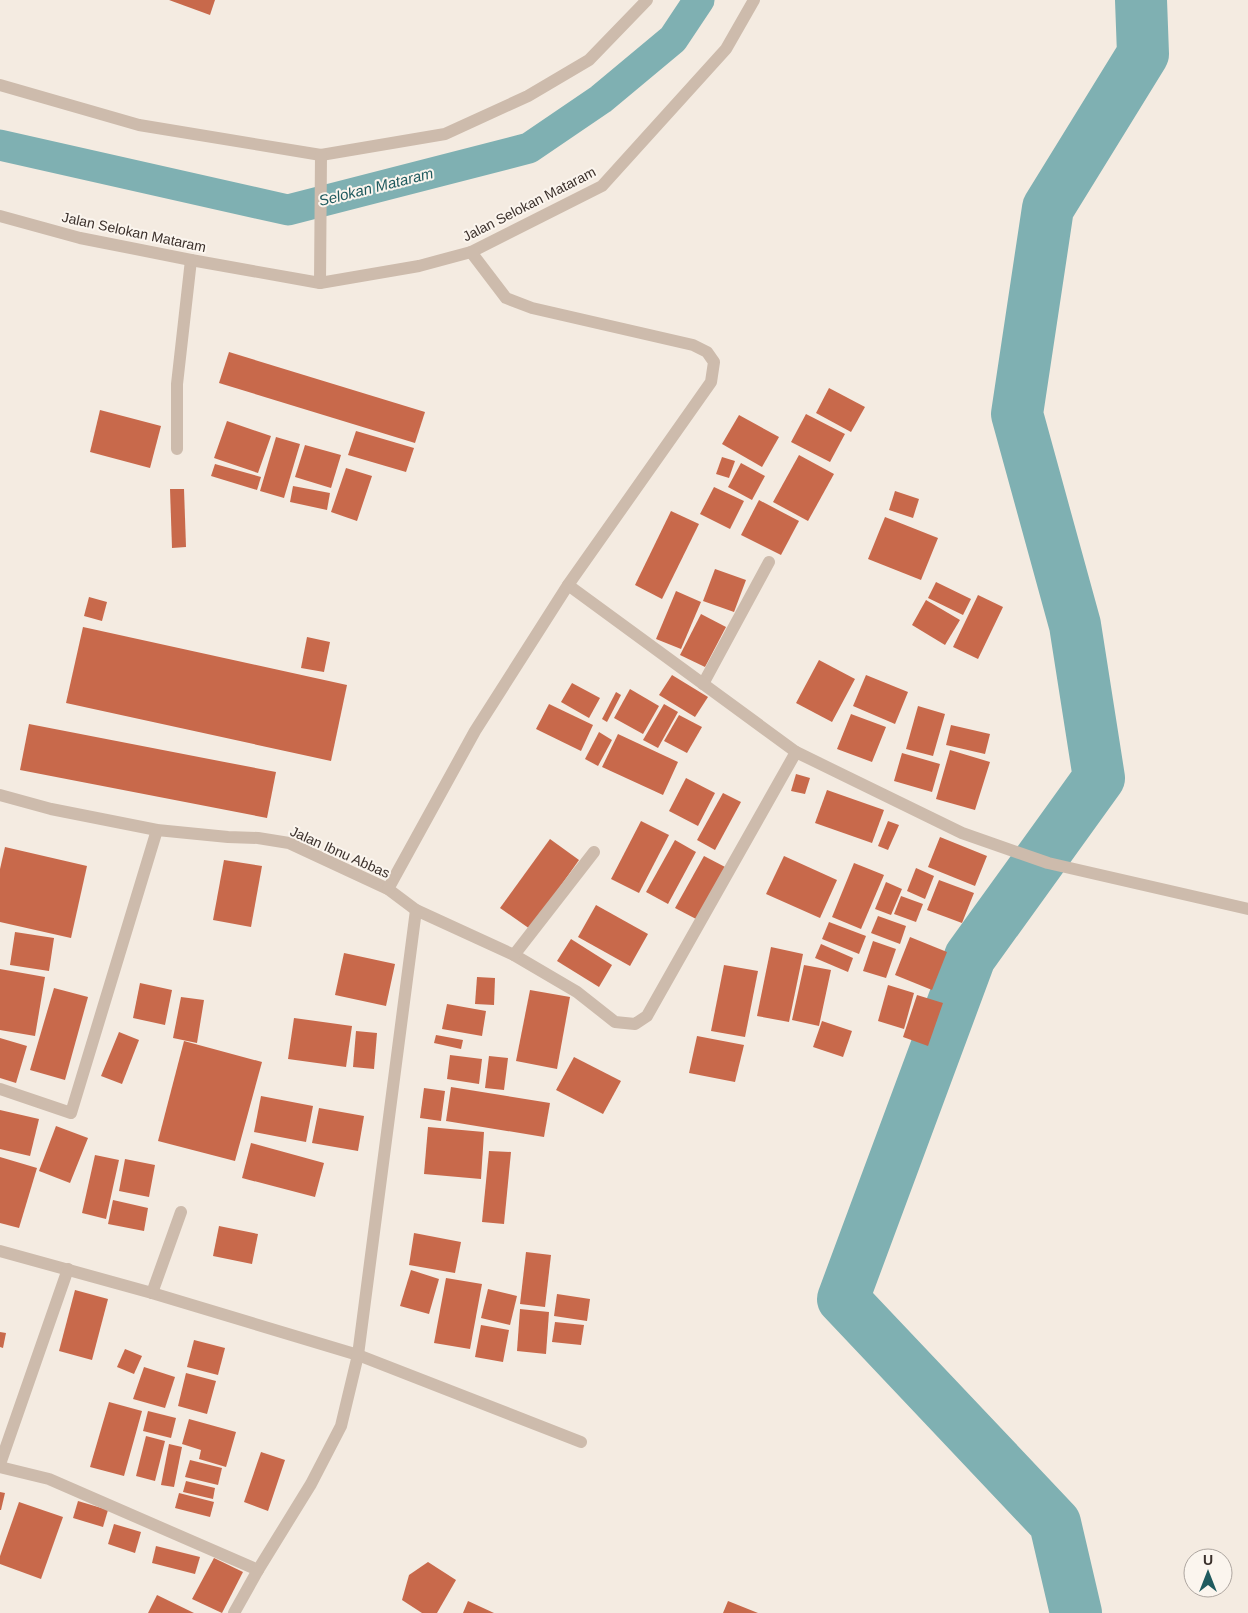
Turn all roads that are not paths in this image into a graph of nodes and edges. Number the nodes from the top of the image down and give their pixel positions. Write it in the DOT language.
graph roads {
  1 [pos="647,0"];
  2 [pos="754,0"];
  3 [pos="0,85"];
  4 [pos="321,155"];
  5 [pos="0,216"];
  6 [pos="471,252"];
  7 [pos="191,260"];
  8 [pos="320,283"];
  9 [pos="177,449"];
  10 [pos="769,562"];
  11 [pos="568,585"];
  12 [pos="703,684"];
  13 [pos="796,752"];
  14 [pos="0,795"];
  15 [pos="157,830"];
  16 [pos="594,852"];
  17 [pos="388,889"];
  18 [pos="1248,909"];
  19 [pos="416,910"];
  20 [pos="514,955"];
  21 [pos="0,1089"];
  22 [pos="181,1212"];
  23 [pos="0,1251"];
  24 [pos="68,1269"];
  25 [pos="152,1293"];
  26 [pos="358,1355"];
  27 [pos="581,1442"];
  28 [pos="0,1465"];
  29 [pos="258,1570"];
  30 [pos="234,1613"];
  1 -- 4 [label="street"];
  2 -- 6 [label="street, Jalan Selokan Mataram"];
  3 -- 4 [label="street"];
  4 -- 8 [label="street"];
  5 -- 7 [label="street, Jalan Selokan Mataram"];
  6 -- 8 [label="street, Jalan Selokan Mataram"];
  6 -- 11 [label="street"];
  7 -- 8 [label="street, Jalan Selokan Mataram"];
  7 -- 9 [label="street"];
  10 -- 12 [label="street"];
  11 -- 12 [label="street"];
  11 -- 17 [label="street"];
  12 -- 13 [label="street"];
  13 -- 18 [label="street"];
  13 -- 20 [label="street, Jalan Ibnu Abbas"];
  14 -- 15 [label="street, Jalan Ibnu Abbas"];
  15 -- 17 [label="street, Jalan Ibnu Abbas"];
  15 -- 21 [label="street"];
  16 -- 20 [label="street"];
  17 -- 19 [label="street, Jalan Ibnu Abbas"];
  19 -- 20 [label="street, Jalan Ibnu Abbas"];
  19 -- 26 [label="street"];
  22 -- 25 [label="street"];
  23 -- 24 [label="street"];
  24 -- 25 [label="street"];
  24 -- 28 [label="street"];
  25 -- 26 [label="street"];
  26 -- 27 [label="street"];
  26 -- 29 [label="street"];
  28 -- 29 [label="street"];
  29 -- 30 [label="street"];
}
